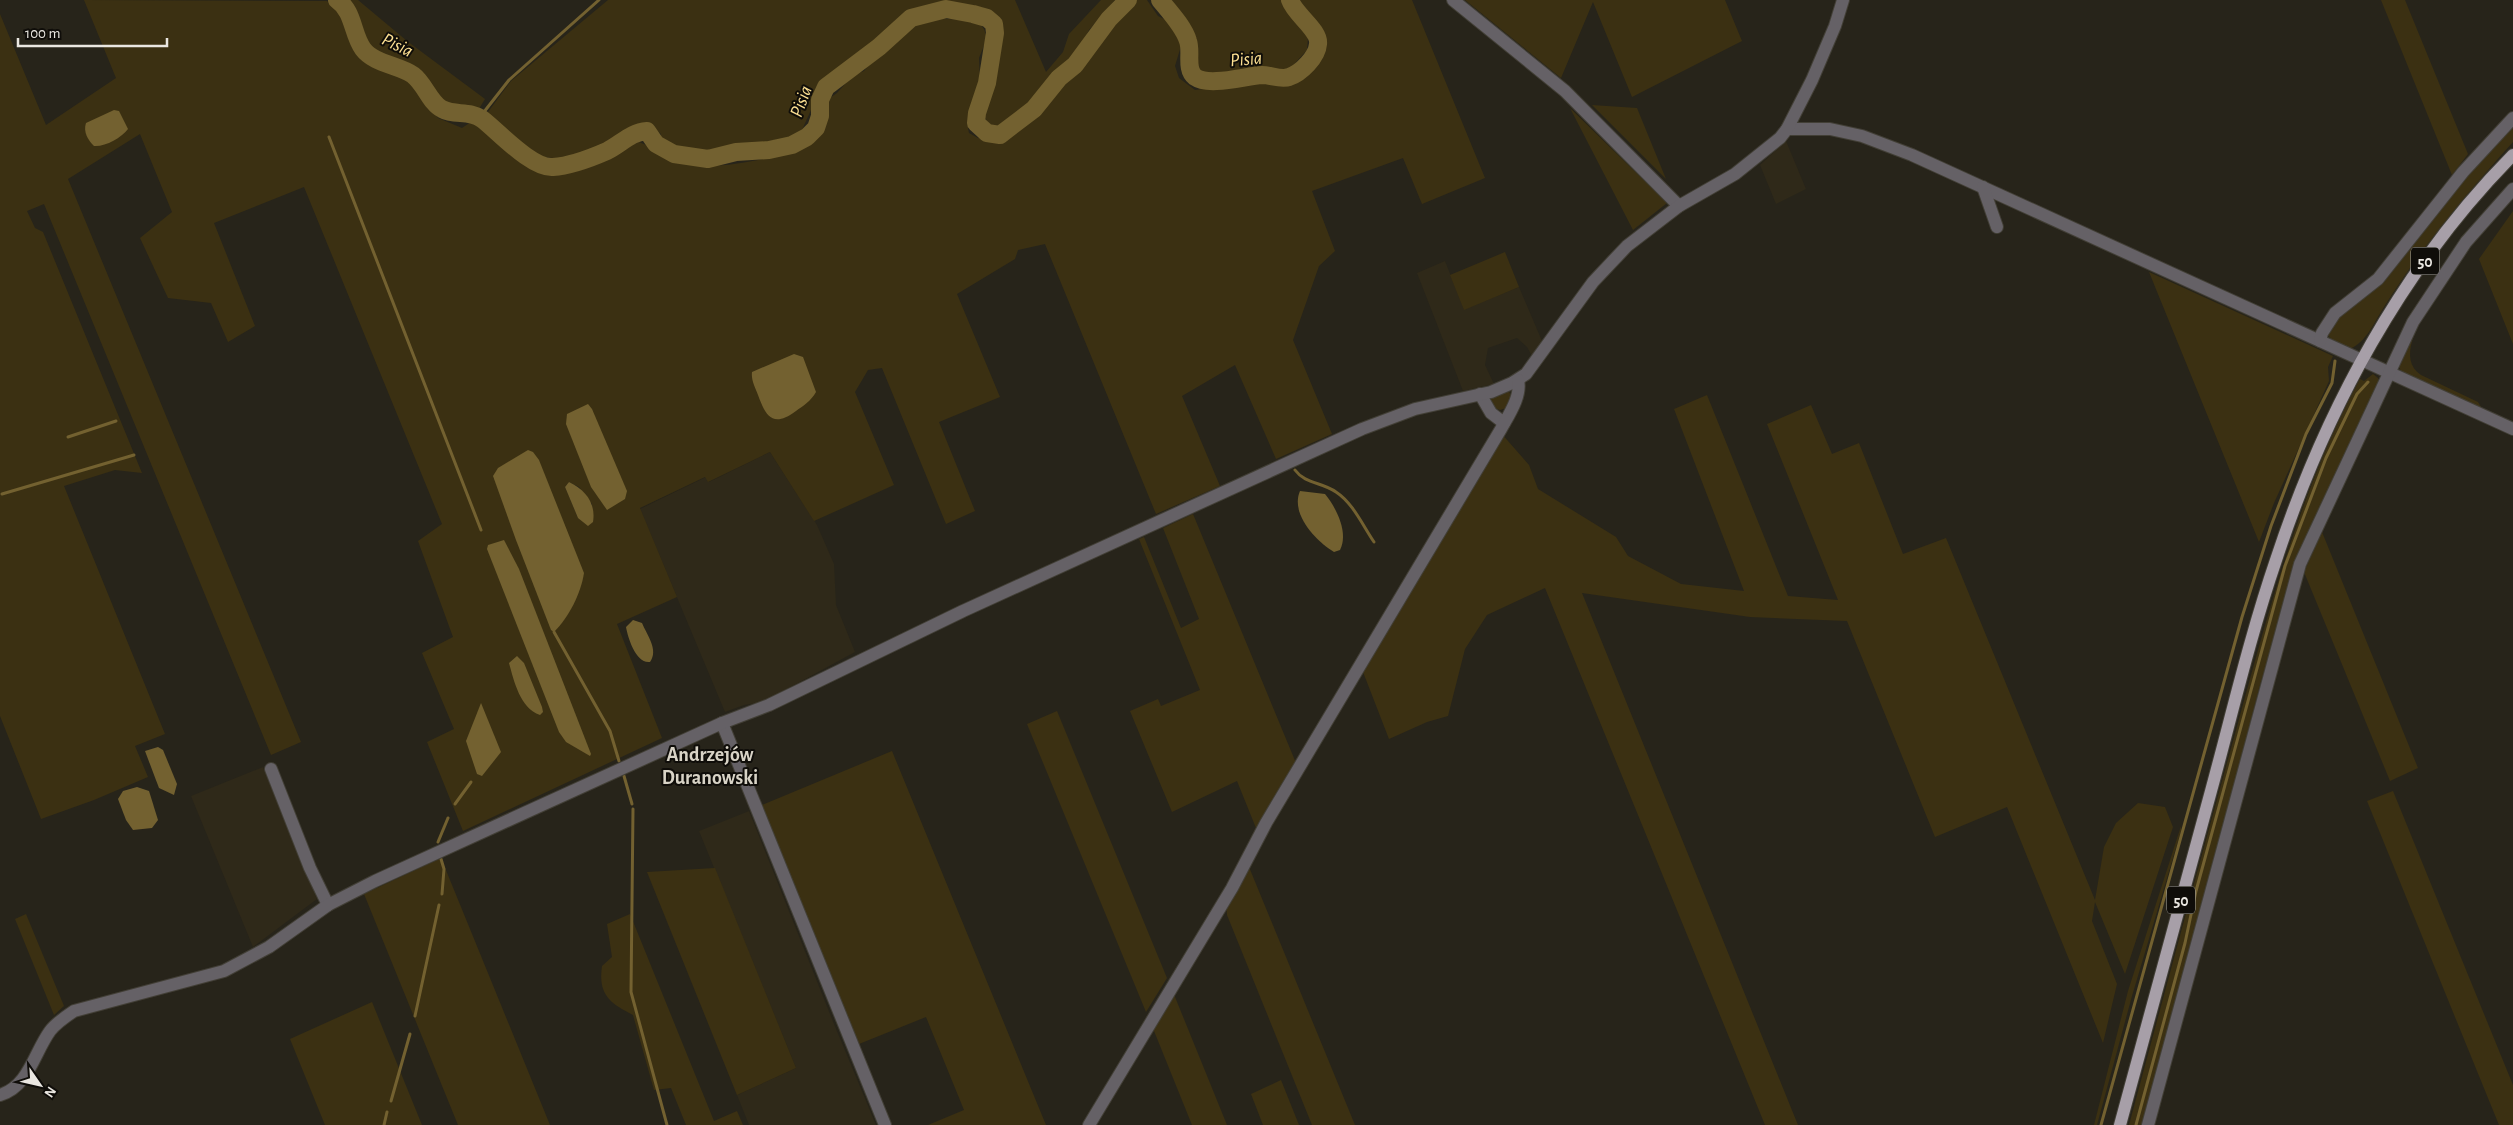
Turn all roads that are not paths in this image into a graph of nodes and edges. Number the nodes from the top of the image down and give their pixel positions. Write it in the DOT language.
graph roads {
  1 [pos="1454,0"];
  2 [pos="1843,0"];
  3 [pos="2513,118"];
  4 [pos="1787,129"];
  5 [pos="2513,155"];
  6 [pos="1983,187"];
  7 [pos="2513,189"];
  8 [pos="1679,206"];
  9 [pos="1997,227"];
  10 [pos="2320,341"];
  11 [pos="2362,360"];
  12 [pos="2389,373"];
  13 [pos="1518,380"];
  14 [pos="1480,394"];
  15 [pos="1504,423"];
  16 [pos="2513,429"];
  17 [pos="722,722"];
  18 [pos="271,769"];
  19 [pos="328,905"];
  20 [pos="0,1095"];
  21 [pos="885,1125"];
  22 [pos="1089,1125"];
  23 [pos="2120,1125"];
  24 [pos="2148,1125"];
  1 -- 8 [label="street"];
  2 -- 4 [label="street"];
  3 -- 10 [label="street"];
  4 -- 6 [label="street"];
  4 -- 8 [label="street"];
  5 -- 11 [label="main road, 50"];
  6 -- 9 [label="street"];
  6 -- 10 [label="street"];
  7 -- 12 [label="street"];
  8 -- 13 [label="street"];
  10 -- 11 [label="street"];
  11 -- 12 [label="street"];
  11 -- 23 [label="main road, 50"];
  12 -- 16 [label="street"];
  12 -- 24 [label="street"];
  13 -- 14 [label="street"];
  13 -- 15 [label="street"];
  14 -- 15 [label="street"];
  14 -- 17 [label="street"];
  15 -- 22 [label="street"];
  17 -- 19 [label="street"];
  17 -- 21 [label="street"];
  18 -- 19 [label="street"];
  19 -- 20 [label="street"];
}
